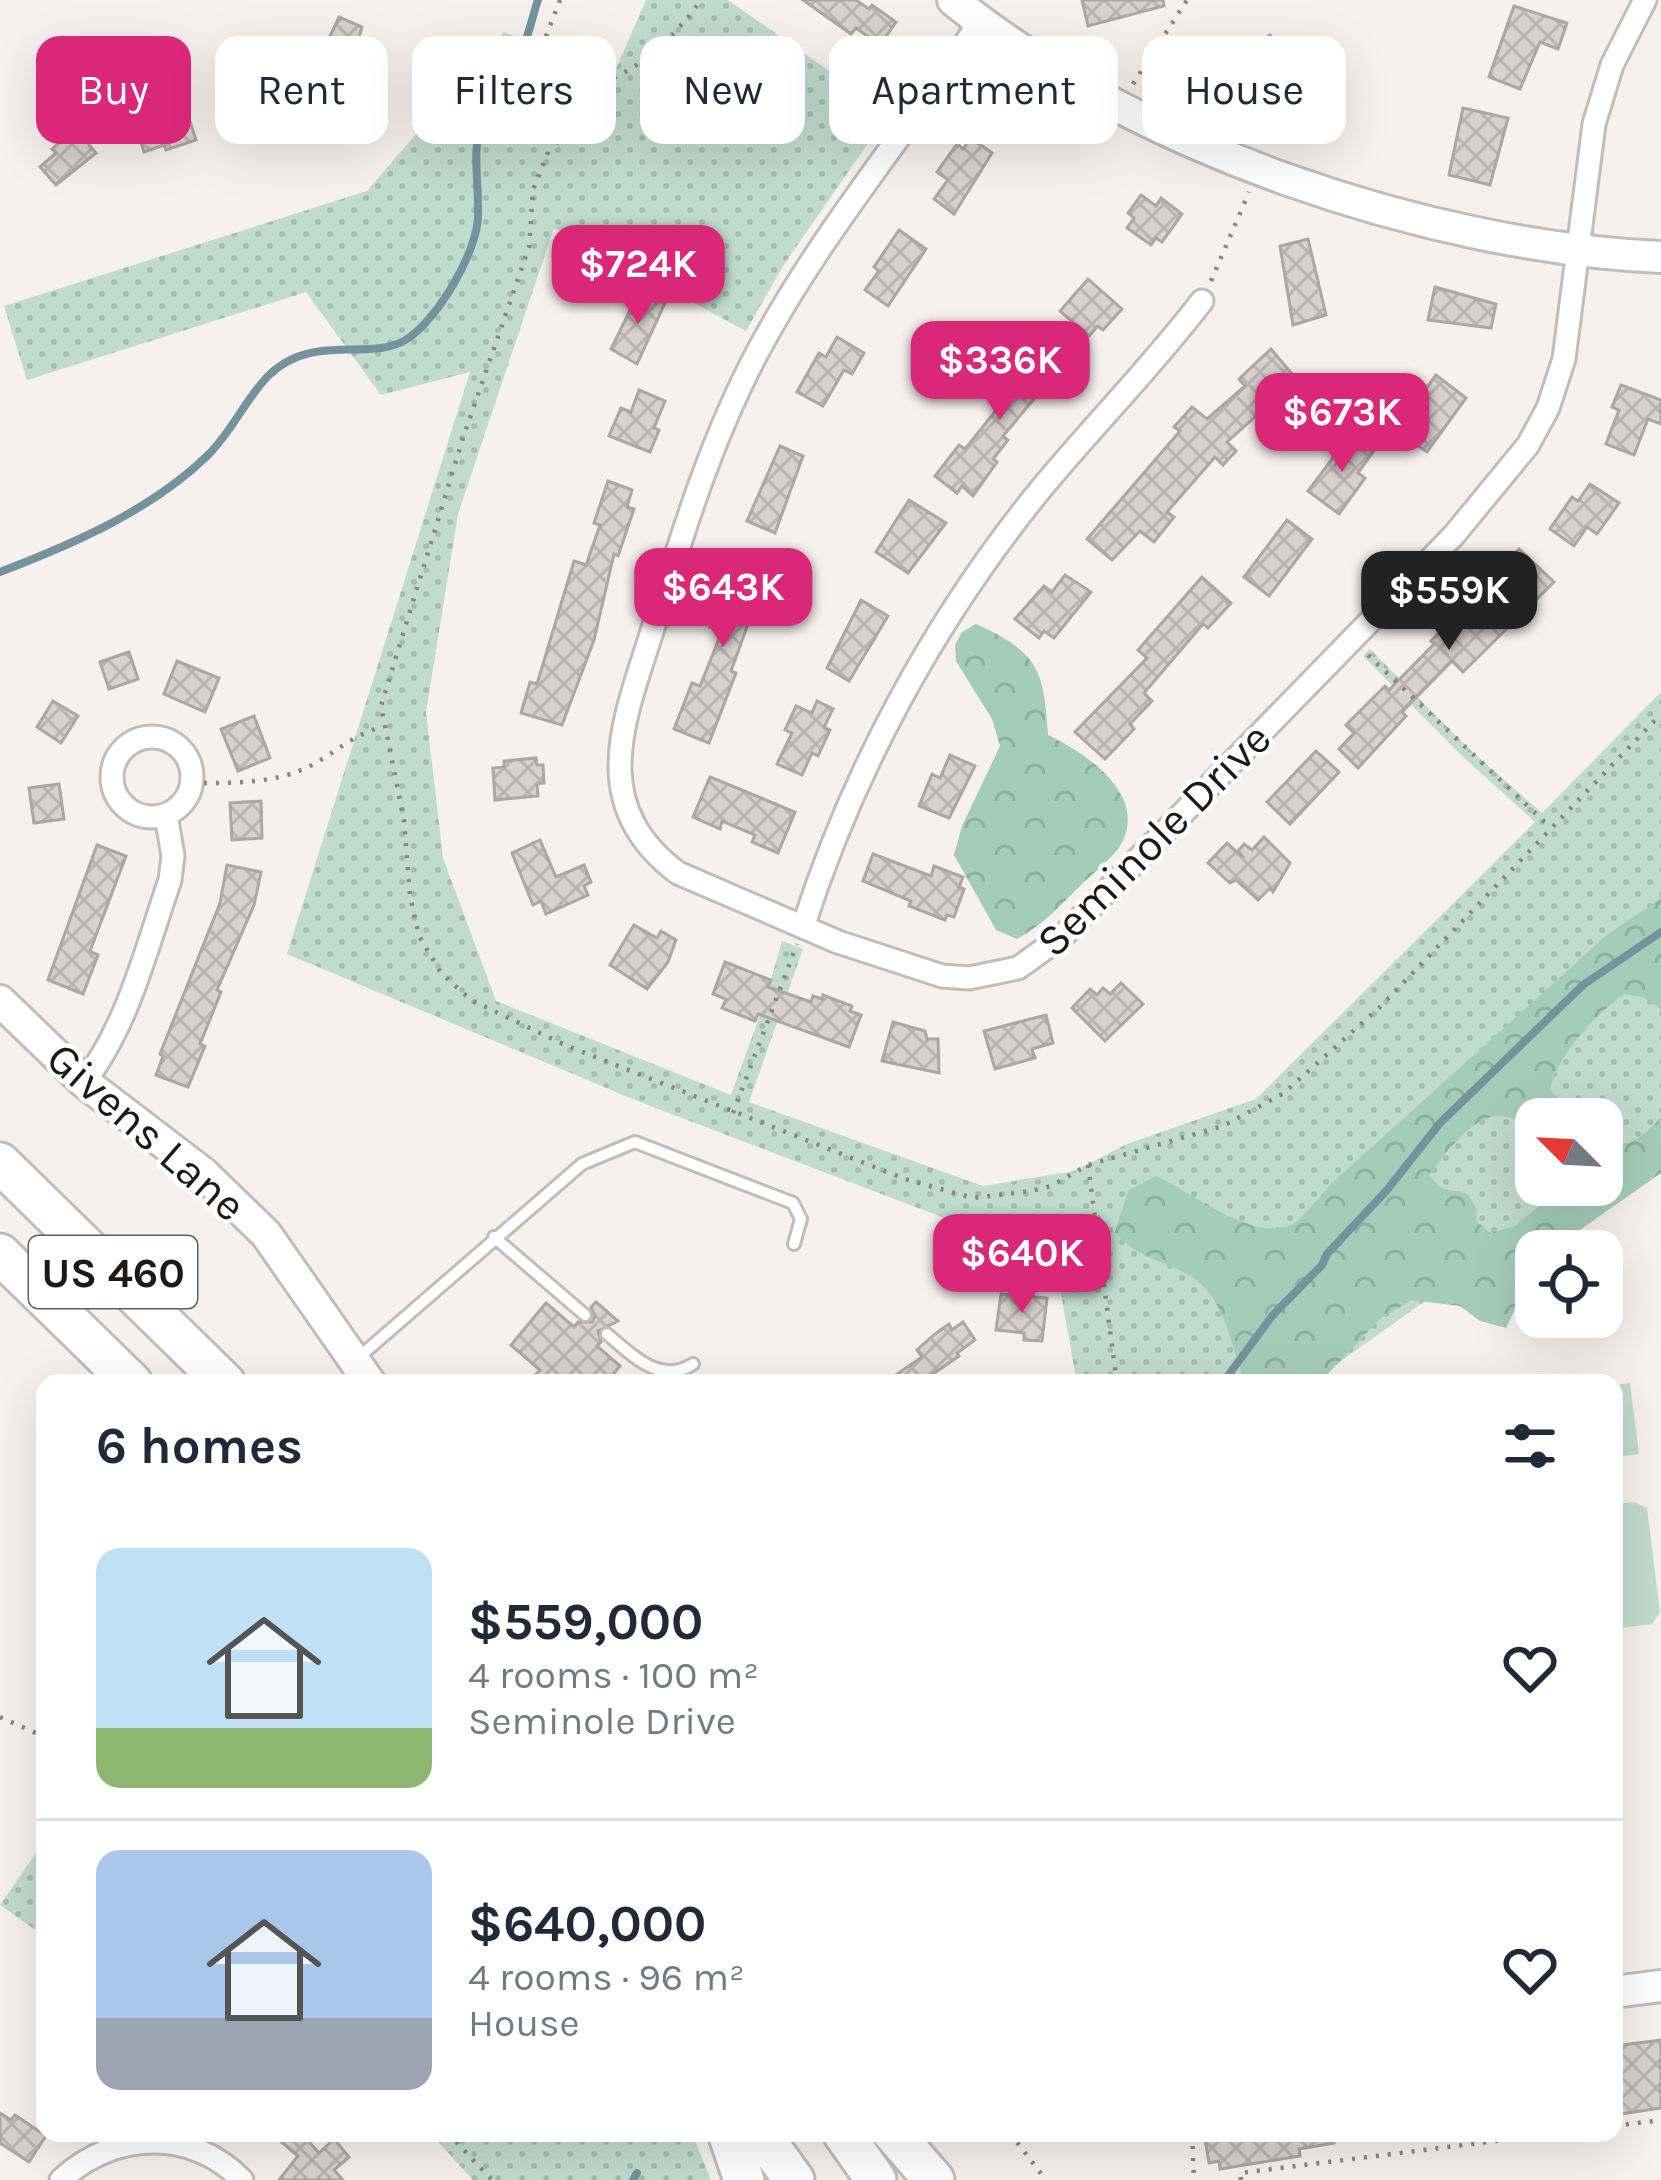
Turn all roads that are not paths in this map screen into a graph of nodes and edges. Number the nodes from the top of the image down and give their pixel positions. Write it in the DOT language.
graph roads {
  1 [pos="953,0"];
  2 [pos="1645,0"];
  3 [pos="980,21"];
  4 [pos="1581,249"];
  5 [pos="1661,257"];
  6 [pos="1202,301"];
  7 [pos="166,815"];
  8 [pos="803,927"];
  9 [pos="0,1001"];
  10 [pos="84,1082"];
  11 [pos="0,1163"];
  12 [pos="494,1237"];
  13 [pos="794,1244"];
  14 [pos="0,1254"];
  15 [pos="585,1315"];
  16 [pos="607,1334"];
  17 [pos="693,1364"];
  18 [pos="361,1373"];
  19 [pos="123,1374"];
  20 [pos="216,1374"];
  21 [pos="1661,1986"];
  22 [pos="1623,1991"];
  23 [pos="147,2142"];
  24 [pos="159,2142"];
  25 [pos="731,2142"];
  26 [pos="767,2142"];
  27 [pos="849,2142"];
  28 [pos="900,2142"];
  29 [pos="61,2180"];
  30 [pos="242,2180"];
  31 [pos="744,2180"];
  32 [pos="794,2180"];
  33 [pos="876,2180"];
  34 [pos="934,2180"];
  1 -- 3 [label="street"];
  2 -- 4 [label="street, Seminole Drive"];
  3 -- 4 [label="street"];
  3 -- 8 [label="street, Seminole Drive"];
  4 -- 5 [label="street"];
  4 -- 8 [label="street, Seminole Drive"];
  6 -- 8 [label="street"];
  7 -- 7 [label="street"];
  7 -- 10 [label="street"];
  9 -- 10 [label="street, Givens Lane"];
  10 -- 18 [label="street, Givens Lane"];
  11 -- 20 [label="highway, US 460"];
  12 -- 13 [label="lane"];
  12 -- 15 [label="lane"];
  12 -- 18 [label="lane"];
  14 -- 19 [label="highway, US 460"];
  16 -- 17 [label="lane"];
  21 -- 22 [label="street"];
  23 -- 29 [label="street"];
  24 -- 30 [label="street"];
  25 -- 31 [label="highway"];
  26 -- 32 [label="highway"];
  27 -- 33 [label="highway"];
  28 -- 34 [label="highway"];
}
